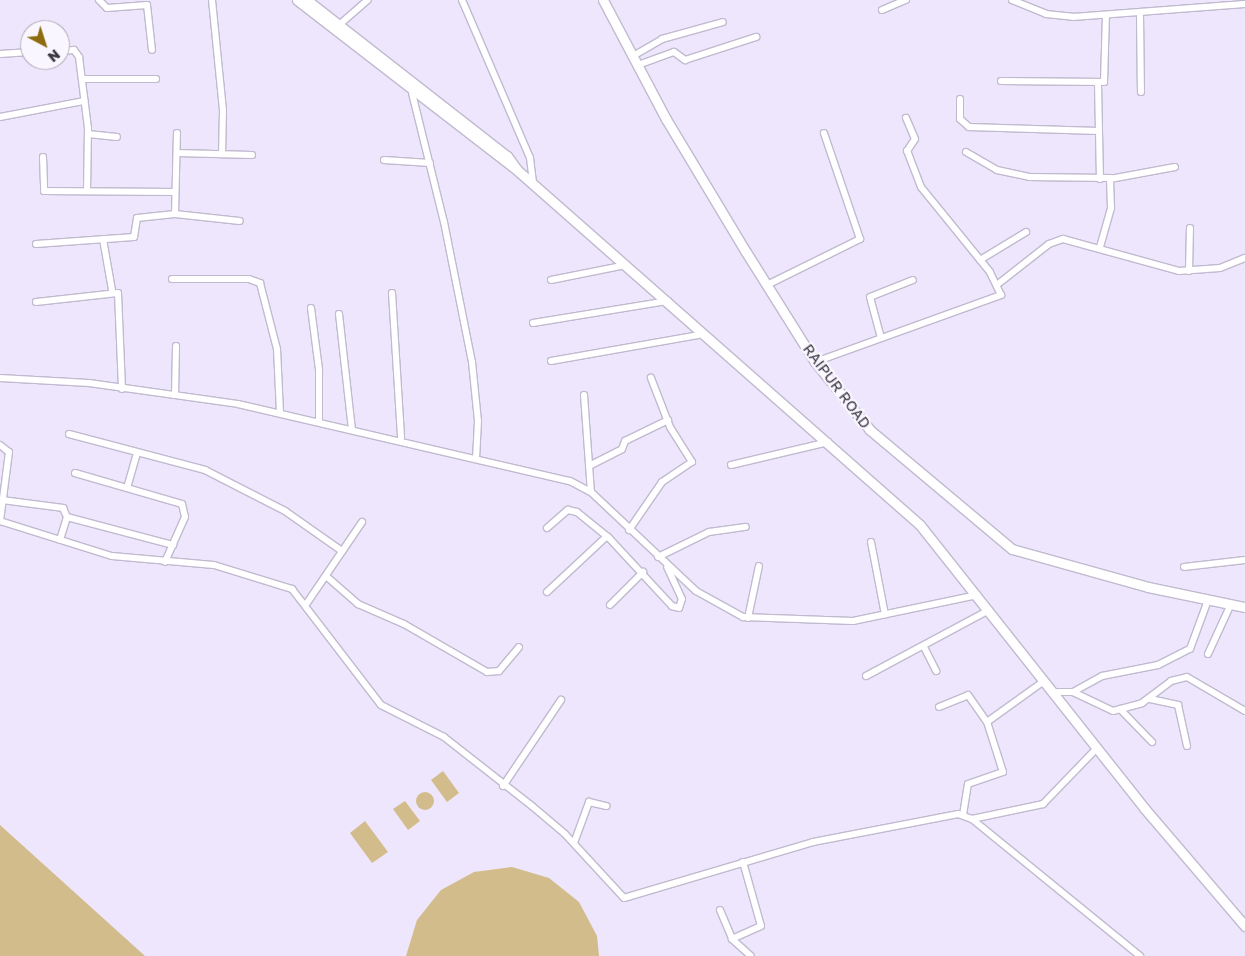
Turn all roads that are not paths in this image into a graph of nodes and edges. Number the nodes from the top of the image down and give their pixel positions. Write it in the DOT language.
graph roads {
  1 [pos="99,0"];
  2 [pos="212,0"];
  3 [pos="297,0"];
  4 [pos="307,0"];
  5 [pos="368,0"];
  6 [pos="462,0"];
  7 [pos="603,0"];
  8 [pos="906,0"];
  9 [pos="1012,0"];
  10 [pos="1245,4"];
  11 [pos="882,10"];
  12 [pos="1140,14"];
  13 [pos="1106,16"];
  14 [pos="723,22"];
  15 [pos="339,26"];
  16 [pos="756,37"];
  17 [pos="152,50"];
  18 [pos="70,52"];
  19 [pos="20,53"];
  20 [pos="0,54"];
  21 [pos="633,56"];
  22 [pos="638,65"];
  23 [pos="82,79"];
  24 [pos="156,80"];
  25 [pos="1002,81"];
  26 [pos="1098,84"];
  27 [pos="1141,92"];
  28 [pos="412,93"];
  29 [pos="960,99"];
  30 [pos="84,101"];
  31 [pos="0,117"];
  32 [pos="906,118"];
  33 [pos="1099,131"];
  34 [pos="177,133"];
  35 [pos="824,133"];
  36 [pos="88,134"];
  37 [pos="117,137"];
  38 [pos="177,152"];
  39 [pos="966,152"];
  40 [pos="222,154"];
  41 [pos="252,155"];
  42 [pos="43,157"];
  43 [pos="384,160"];
  44 [pos="430,163"];
  45 [pos="1175,168"];
  46 [pos="517,170"];
  47 [pos="1100,178"];
  48 [pos="1111,178"];
  49 [pos="533,183"];
  50 [pos="87,190"];
  51 [pos="175,192"];
  52 [pos="175,214"];
  53 [pos="240,221"];
  54 [pos="1190,228"];
  55 [pos="1026,232"];
  56 [pos="103,239"];
  57 [pos="36,244"];
  58 [pos="1100,247"];
  59 [pos="1245,258"];
  60 [pos="980,260"];
  61 [pos="626,265"];
  62 [pos="1188,271"];
  63 [pos="172,279"];
  64 [pos="551,280"];
  65 [pos="913,280"];
  66 [pos="998,284"];
  67 [pos="767,285"];
  68 [pos="112,290"];
  69 [pos="392,293"];
  70 [pos="668,301"];
  71 [pos="36,302"];
  72 [pos="311,308"];
  73 [pos="339,314"];
  74 [pos="533,323"];
  75 [pos="706,334"];
  76 [pos="881,338"];
  77 [pos="176,346"];
  78 [pos="551,361"];
  79 [pos="815,362"];
  80 [pos="0,378"];
  81 [pos="651,378"];
  82 [pos="122,389"];
  83 [pos="175,395"];
  84 [pos="584,395"];
  85 [pos="280,412"];
  86 [pos="668,420"];
  87 [pos="319,421"];
  88 [pos="352,429"];
  89 [pos="68,434"];
  90 [pos="401,438"];
  91 [pos="828,442"];
  92 [pos="0,445"];
  93 [pos="137,452"];
  94 [pos="476,456"];
  95 [pos="731,465"];
  96 [pos="589,466"];
  97 [pos="75,474"];
  98 [pos="127,488"];
  99 [pos="591,492"];
  100 [pos="2,500"];
  101 [pos="67,517"];
  102 [pos="0,521"];
  103 [pos="362,522"];
  104 [pos="746,527"];
  105 [pos="548,528"];
  106 [pos="629,530"];
  107 [pos="607,536"];
  108 [pos="60,540"];
  109 [pos="871,542"];
  110 [pos="173,545"];
  111 [pos="342,551"];
  112 [pos="658,557"];
  113 [pos="1245,560"];
  114 [pos="165,562"];
  115 [pos="666,564"];
  116 [pos="759,566"];
  117 [pos="1184,567"];
  118 [pos="643,572"];
  119 [pos="326,576"];
  120 [pos="547,592"];
  121 [pos="977,595"];
  122 [pos="1208,600"];
  123 [pos="307,603"];
  124 [pos="1231,604"];
  125 [pos="610,605"];
  126 [pos="1245,607"];
  127 [pos="989,610"];
  128 [pos="885,615"];
  129 [pos="748,618"];
  130 [pos="519,647"];
  131 [pos="924,647"];
  132 [pos="1208,654"];
  133 [pos="936,671"];
  134 [pos="866,676"];
  135 [pos="1044,681"];
  136 [pos="1052,692"];
  137 [pos="1073,692"];
  138 [pos="1150,699"];
  139 [pos="561,700"];
  140 [pos="938,707"];
  141 [pos="1120,709"];
  142 [pos="1245,711"];
  143 [pos="987,722"];
  144 [pos="1152,742"];
  145 [pos="1187,746"];
  146 [pos="1097,748"];
  147 [pos="503,786"];
  148 [pos="608,806"];
  149 [pos="962,815"];
  150 [pos="972,819"];
  151 [pos="574,843"];
  152 [pos="743,862"];
  153 [pos="720,910"];
  154 [pos="1245,926"];
  155 [pos="732,938"];
  156 [pos="751,956"];
  157 [pos="1140,956"];
  1 -- 17 [label="street"];
  2 -- 40 [label="street"];
  3 -- 28 [label="street"];
  4 -- 15 [label="street"];
  5 -- 15 [label="street"];
  6 -- 49 [label="street"];
  7 -- 21 [label="street, RAIPUR ROAD"];
  8 -- 11 [label="street"];
  9 -- 13 [label="street"];
  10 -- 12 [label="street"];
  12 -- 13 [label="street"];
  12 -- 27 [label="street"];
  13 -- 26 [label="street"];
  14 -- 21 [label="street"];
  15 -- 46 [label="street"];
  16 -- 22 [label="street"];
  18 -- 23 [label="street"];
  19 -- 20 [label="street"];
  21 -- 22 [label="street, RAIPUR ROAD"];
  22 -- 67 [label="street, RAIPUR ROAD"];
  23 -- 24 [label="street"];
  23 -- 30 [label="street"];
  25 -- 26 [label="street"];
  26 -- 33 [label="street"];
  28 -- 44 [label="street"];
  28 -- 46 [label="street"];
  29 -- 33 [label="street"];
  30 -- 31 [label="street"];
  30 -- 36 [label="street"];
  32 -- 60 [label="street"];
  33 -- 47 [label="street"];
  34 -- 38 [label="street"];
  35 -- 67 [label="street"];
  36 -- 37 [label="street"];
  36 -- 50 [label="street"];
  38 -- 40 [label="street"];
  38 -- 51 [label="street"];
  39 -- 47 [label="street"];
  40 -- 41 [label="street"];
  42 -- 50 [label="street"];
  43 -- 44 [label="street"];
  44 -- 94 [label="street"];
  45 -- 48 [label="street"];
  46 -- 49 [label="street"];
  47 -- 48 [label="street"];
  48 -- 58 [label="street"];
  49 -- 61 [label="street"];
  50 -- 51 [label="street"];
  51 -- 52 [label="street"];
  52 -- 53 [label="street"];
  52 -- 56 [label="street"];
  54 -- 62 [label="street"];
  55 -- 60 [label="street"];
  56 -- 57 [label="street"];
  56 -- 68 [label="street"];
  58 -- 62 [label="street"];
  58 -- 66 [label="street"];
  59 -- 62 [label="street"];
  60 -- 66 [label="street"];
  61 -- 64 [label="street"];
  61 -- 70 [label="street"];
  63 -- 85 [label="street"];
  65 -- 76 [label="street"];
  66 -- 76 [label="street"];
  67 -- 79 [label="street, RAIPUR ROAD"];
  68 -- 71 [label="street"];
  68 -- 82 [label="street"];
  69 -- 90 [label="street"];
  70 -- 74 [label="street"];
  70 -- 75 [label="street"];
  72 -- 87 [label="street"];
  73 -- 88 [label="street"];
  75 -- 78 [label="street"];
  75 -- 91 [label="street"];
  76 -- 79 [label="street"];
  77 -- 83 [label="street"];
  79 -- 122 [label="street, RAIPUR ROAD"];
  80 -- 82 [label="street"];
  81 -- 86 [label="street"];
  82 -- 83 [label="street"];
  83 -- 85 [label="street"];
  84 -- 96 [label="street"];
  85 -- 87 [label="street"];
  86 -- 96 [label="street"];
  86 -- 106 [label="street"];
  87 -- 88 [label="street"];
  88 -- 90 [label="street"];
  89 -- 93 [label="street"];
  90 -- 94 [label="street"];
  91 -- 95 [label="street"];
  91 -- 121 [label="street"];
  92 -- 100 [label="street"];
  93 -- 98 [label="street"];
  93 -- 111 [label="street"];
  94 -- 99 [label="street"];
  96 -- 99 [label="street"];
  97 -- 98 [label="street"];
  98 -- 110 [label="street"];
  99 -- 106 [label="street"];
  100 -- 101 [label="street"];
  100 -- 102 [label="street"];
  101 -- 108 [label="street"];
  101 -- 110 [label="street"];
  102 -- 108 [label="street"];
  103 -- 111 [label="street"];
  104 -- 112 [label="street"];
  105 -- 107 [label="street"];
  106 -- 112 [label="street"];
  107 -- 118 [label="street"];
  107 -- 120 [label="street"];
  108 -- 114 [label="street"];
  109 -- 128 [label="street"];
  110 -- 114 [label="street"];
  111 -- 119 [label="street"];
  112 -- 115 [label="street"];
  113 -- 117 [label="street"];
  114 -- 123 [label="street"];
  115 -- 118 [label="street"];
  115 -- 129 [label="street"];
  116 -- 129 [label="street"];
  118 -- 125 [label="street"];
  119 -- 123 [label="street"];
  119 -- 130 [label="street"];
  121 -- 127 [label="street"];
  121 -- 128 [label="street"];
  122 -- 124 [label="street, RAIPUR ROAD"];
  122 -- 137 [label="street"];
  123 -- 147 [label="street"];
  124 -- 126 [label="street, RAIPUR ROAD"];
  124 -- 132 [label="street"];
  127 -- 131 [label="street"];
  127 -- 135 [label="street"];
  128 -- 129 [label="street"];
  131 -- 133 [label="street"];
  131 -- 134 [label="street"];
  135 -- 136 [label="street"];
  135 -- 143 [label="street"];
  136 -- 137 [label="street"];
  136 -- 146 [label="street"];
  137 -- 141 [label="street"];
  138 -- 141 [label="street"];
  138 -- 142 [label="street"];
  138 -- 145 [label="street"];
  139 -- 147 [label="street"];
  140 -- 143 [label="street"];
  141 -- 144 [label="street"];
  143 -- 149 [label="street"];
  146 -- 150 [label="street"];
  146 -- 154 [label="street"];
  147 -- 151 [label="street"];
  148 -- 151 [label="street"];
  149 -- 150 [label="street"];
  149 -- 152 [label="street"];
  150 -- 157 [label="street"];
  151 -- 152 [label="street"];
  152 -- 155 [label="street"];
  153 -- 155 [label="street"];
  155 -- 156 [label="street"];
}
